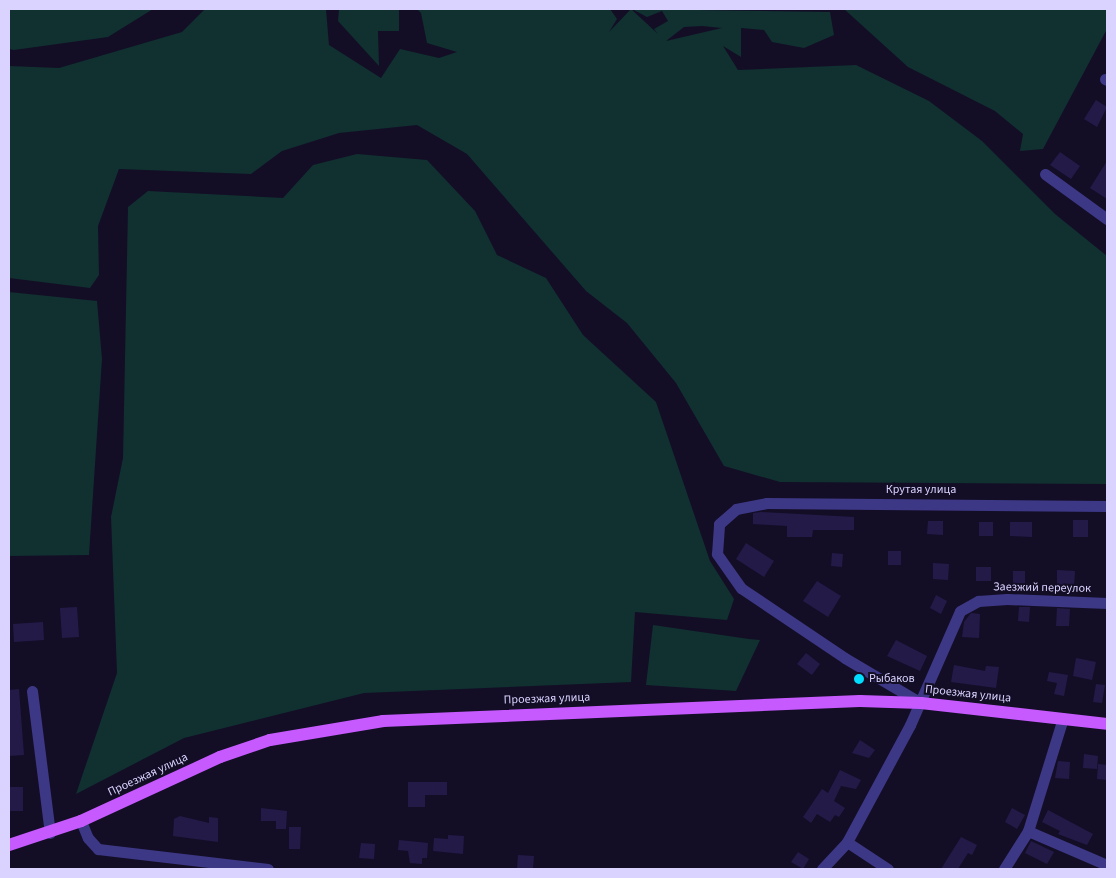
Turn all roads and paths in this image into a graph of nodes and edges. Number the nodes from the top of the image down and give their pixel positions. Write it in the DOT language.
graph roads {
  1 [pos="1045,174"];
  2 [pos="1107,219"];
  3 [pos="1107,506"];
  4 [pos="1107,603"];
  5 [pos="32,691"];
  6 [pos="921,703"];
  7 [pos="1063,718"];
  8 [pos="1107,724"];
  9 [pos="82,821"];
  10 [pos="1028,831"];
  11 [pos="50,833"];
  12 [pos="847,842"];
  13 [pos="9,845"];
  14 [pos="1107,866"];
  15 [pos="268,869"];
  16 [pos="822,869"];
  17 [pos="888,869"];
  18 [pos="1004,869"];
  1 -- 2 [label="street"];
  3 -- 6 [label="street, Крутая улица"];
  4 -- 6 [label="street, Заезжий переулок"];
  5 -- 11 [label="street"];
  6 -- 7 [label="main road, Проезжая улица"];
  6 -- 9 [label="main road, Проезжая улица"];
  6 -- 12 [label="street, Заезжий переулок"];
  7 -- 8 [label="main road, Проезжая улица"];
  7 -- 10 [label="street"];
  9 -- 11 [label="main road, Проезжая улица"];
  9 -- 15 [label="street"];
  10 -- 14 [label="street"];
  10 -- 18 [label="street"];
  11 -- 13 [label="main road, Проезжая улица"];
  12 -- 16 [label="street, Заезжий переулок"];
  12 -- 17 [label="street"];
}
